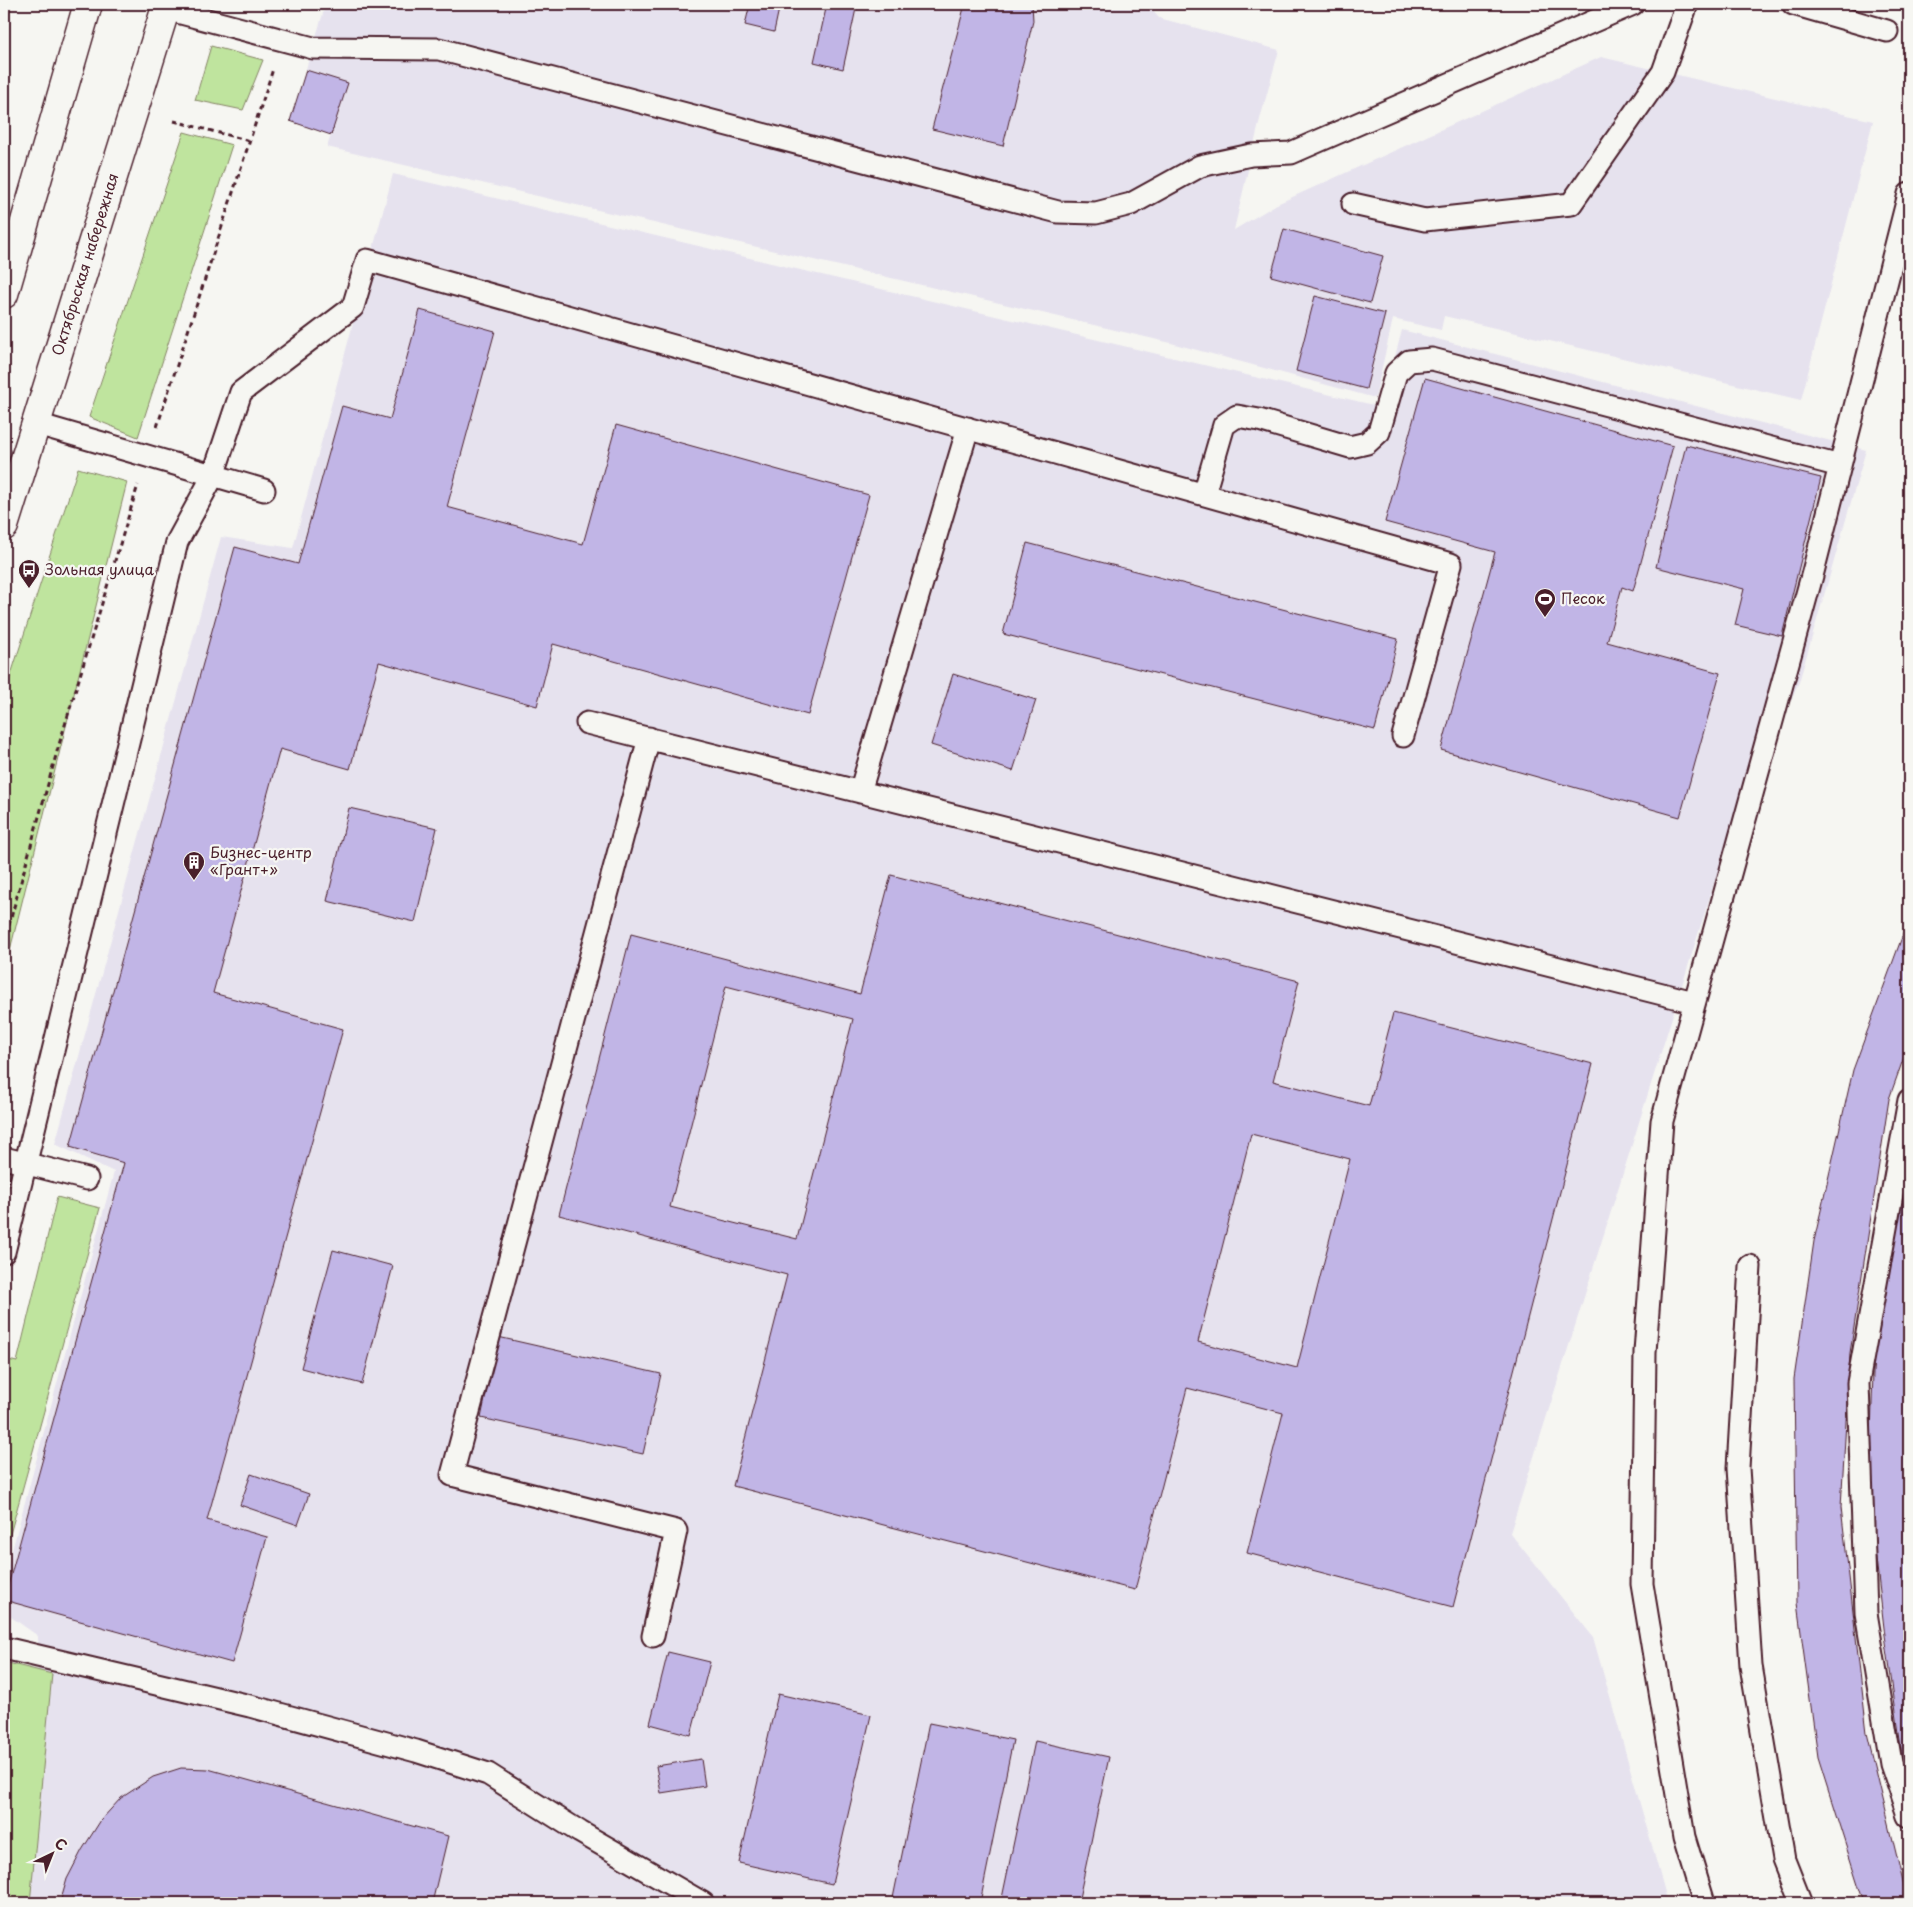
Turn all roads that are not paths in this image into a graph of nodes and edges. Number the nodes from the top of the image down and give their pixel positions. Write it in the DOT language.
graph roads {
  1 [pos="88,4"];
  2 [pos="1633,4"];
  3 [pos="1687,4"];
  4 [pos="1793,4"];
  5 [pos="166,6"];
  6 [pos="1887,31"];
  7 [pos="1909,194"];
  8 [pos="1353,204"];
  9 [pos="4,294"];
  10 [pos="36,424"];
  11 [pos="968,428"];
  12 [pos="1840,466"];
  13 [pos="213,476"];
  14 [pos="264,490"];
  15 [pos="1204,494"];
  16 [pos="4,526"];
  17 [pos="587,723"];
  18 [pos="1403,736"];
  19 [pos="649,738"];
  20 [pos="860,792"];
  21 [pos="1694,1002"];
  22 [pos="1909,1100"];
  23 [pos="4,1158"];
  24 [pos="26,1164"];
  25 [pos="88,1179"];
  26 [pos="4,1252"];
  27 [pos="1750,1266"];
  28 [pos="653,1636"];
  29 [pos="4,1648"];
  30 [pos="1909,1816"];
  31 [pos="702,1903"];
  32 [pos="1704,1903"];
  33 [pos="1801,1903"];
  1 -- 9 [label="main road"];
  2 -- 5 [label="lane"];
  3 -- 8 [label="lane"];
  4 -- 6 [label="lane"];
  5 -- 10 [label="main road, Октябрьская набережная"];
  7 -- 12 [label="lane"];
  10 -- 13 [label="lane"];
  10 -- 16 [label="main road, Октябрьская набережная"];
  11 -- 13 [label="lane"];
  11 -- 15 [label="lane"];
  11 -- 20 [label="lane"];
  12 -- 15 [label="lane"];
  12 -- 21 [label="lane"];
  13 -- 14 [label="lane"];
  13 -- 24 [label="lane"];
  15 -- 18 [label="lane"];
  17 -- 19 [label="lane"];
  19 -- 20 [label="lane"];
  19 -- 28 [label="lane"];
  20 -- 21 [label="lane"];
  21 -- 32 [label="lane"];
  22 -- 30 [label="lane"];
  23 -- 24 [label="lane"];
  24 -- 25 [label="lane"];
  24 -- 26 [label="lane"];
  27 -- 33 [label="lane"];
  29 -- 31 [label="lane"];
}
